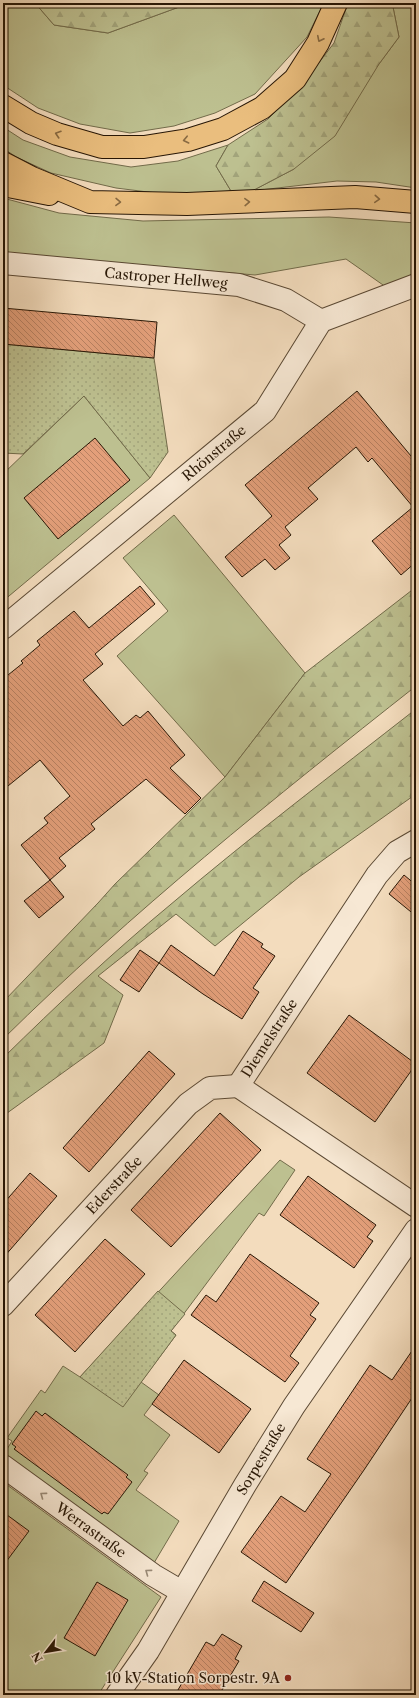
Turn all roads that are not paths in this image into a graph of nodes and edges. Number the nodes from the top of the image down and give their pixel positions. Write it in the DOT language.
graph roads {
  1 [pos="336,3"];
  2 [pos="3,106"];
  3 [pos="3,163"];
  4 [pos="3,185"];
  5 [pos="90,202"];
  6 [pos="416,202"];
  7 [pos="3,263"];
  8 [pos="416,285"];
  9 [pos="321,321"];
  10 [pos="3,628"];
  11 [pos="416,841"];
  12 [pos="238,1086"];
  13 [pos="416,1206"];
  14 [pos="416,1230"];
  15 [pos="3,1305"];
  16 [pos="3,1466"];
  17 [pos="182,1592"];
  18 [pos="117,1695"];
  1 -- 2 [label="highway, one-way"];
  3 -- 5 [label="highway"];
  4 -- 5 [label="highway"];
  5 -- 6 [label="highway, one-way"];
  7 -- 9 [label="street, Castroper Hellweg"];
  8 -- 9 [label="street"];
  9 -- 10 [label="street, Rhönstraße"];
  11 -- 12 [label="street, Diemelstraße"];
  12 -- 13 [label="street, Diemelstraße"];
  12 -- 15 [label="street, Ederstraße"];
  14 -- 17 [label="street, Sorpestraße"];
  17 -- 16 [label="street, Werrastraße, one-way"];
  17 -- 18 [label="street, Sorpestraße"];
}
